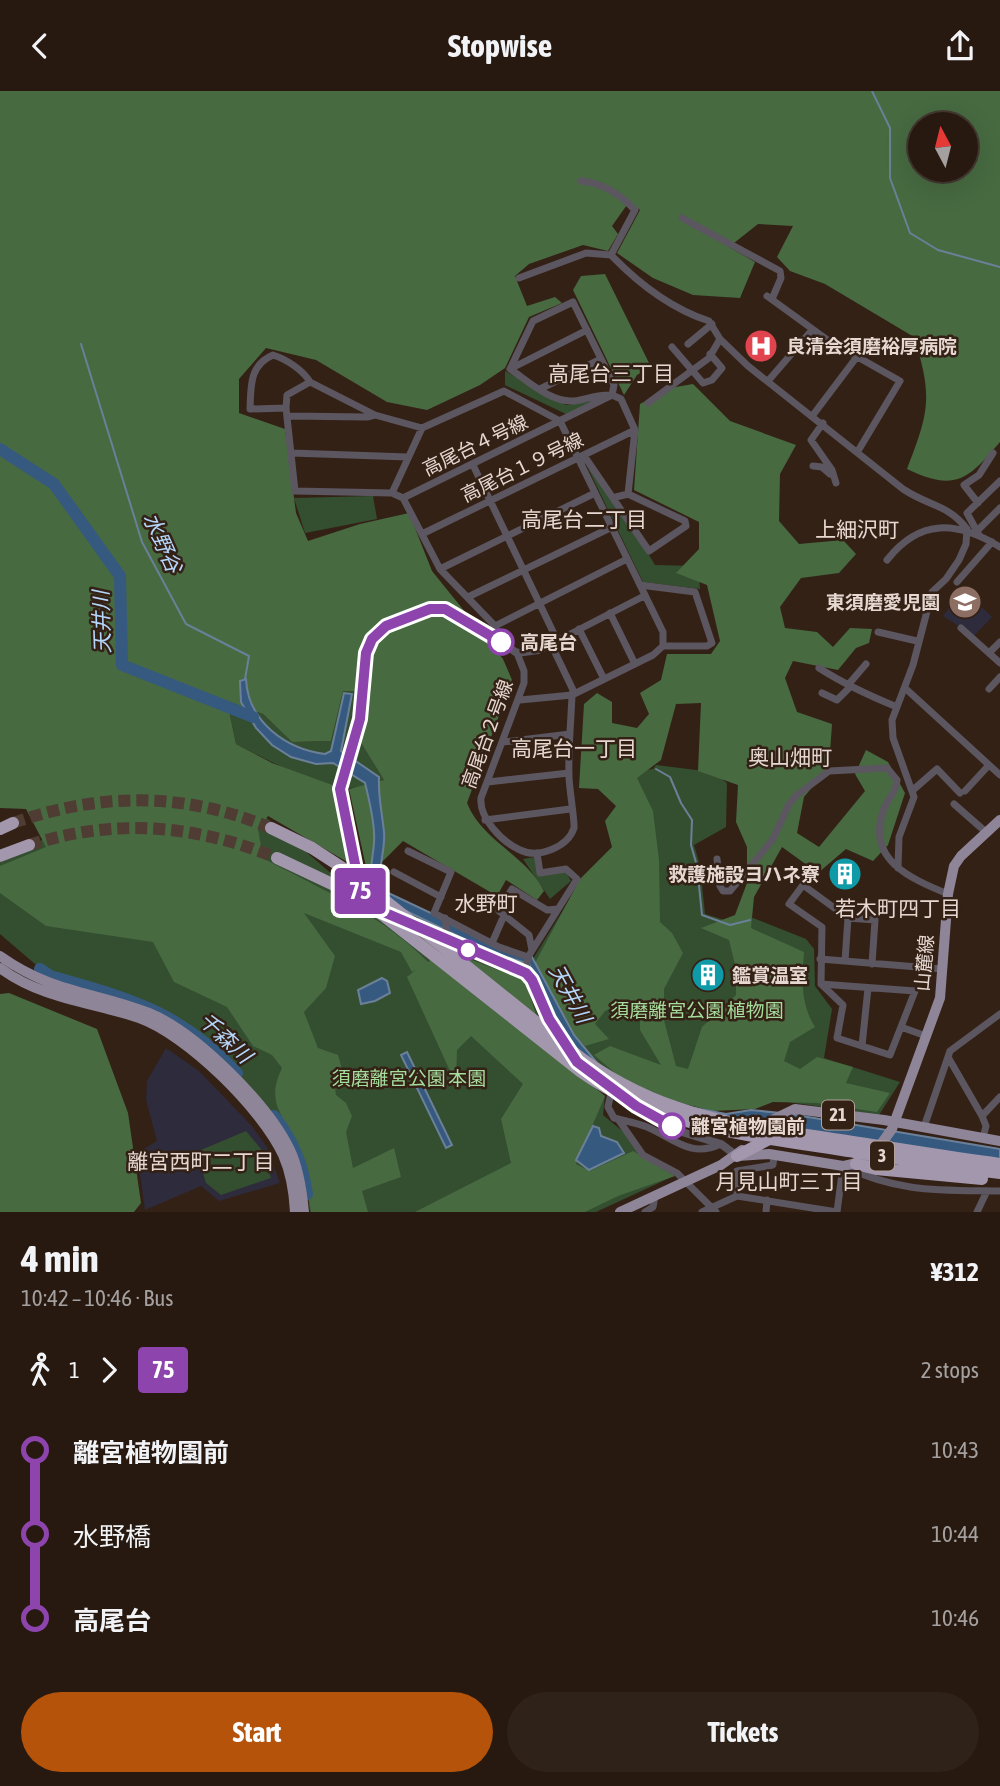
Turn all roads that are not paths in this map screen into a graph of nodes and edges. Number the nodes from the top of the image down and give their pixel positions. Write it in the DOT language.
graph roads {
  1 [pos="582,181"];
  2 [pos="682,218"];
  3 [pos="611,255"];
  4 [pos="519,278"];
  5 [pos="712,324"];
  6 [pos="587,330"];
  7 [pos="812,330"];
  8 [pos="720,339"];
  9 [pos="829,341"];
  10 [pos="688,344"];
  11 [pos="841,347"];
  12 [pos="672,348"];
  13 [pos="710,354"];
  14 [pos="856,358"];
  15 [pos="601,359"];
  16 [pos="510,369"];
  17 [pos="691,372"];
  18 [pos="768,381"];
  19 [pos="310,382"];
  20 [pos="540,389"];
  21 [pos="612,395"];
  22 [pos="648,403"];
  23 [pos="286,412"];
  24 [pos="375,415"];
  25 [pos="813,415"];
  26 [pos="560,421"];
  27 [pos="823,423"];
  28 [pos="422,428"];
  29 [pos="635,430"];
  30 [pos="858,451"];
  31 [pos="291,453"];
  32 [pos="993,453"];
  33 [pos="408,457"];
  34 [pos="578,458"];
  35 [pos="473,465"];
  36 [pos="813,465"];
  37 [pos="1000,481"];
  38 [pos="392,493"];
  39 [pos="595,493"];
  40 [pos="628,494"];
  41 [pos="616,497"];
  42 [pos="403,498"];
  43 [pos="490,500"];
  44 [pos="978,503"];
  45 [pos="1000,508"];
  46 [pos="612,527"];
  47 [pos="967,529"];
  48 [pos="978,532"];
  49 [pos="422,534"];
  50 [pos="507,537"];
  51 [pos="992,542"];
  52 [pos="1000,547"];
  53 [pos="627,559"];
  54 [pos="887,560"];
  55 [pos="440,569"];
  56 [pos="523,570"];
  57 [pos="957,582"];
  58 [pos="640,585"];
  59 [pos="645,596"];
  60 [pos="468,597"];
  61 [pos="539,603"];
  62 [pos="610,613"];
  63 [pos="495,626"];
  64 [pos="961,628"];
  65 [pos="579,629"];
  66 [pos="878,632"];
  67 [pos="917,641"];
  68 [pos="501,642"];
  69 [pos="554,642"];
  70 [pos="1000,642"];
  71 [pos="663,646"];
  72 [pos="517,653"];
  73 [pos="989,653"];
  74 [pos="1000,663"];
  75 [pos="635,664"];
  76 [pos="866,664"];
  77 [pos="819,669"];
  78 [pos="1000,677"];
  79 [pos="604,679"];
  80 [pos="849,686"];
  81 [pos="905,688"];
  82 [pos="989,689"];
  83 [pos="822,693"];
  84 [pos="572,695"];
  85 [pos="520,700"];
  86 [pos="897,707"];
  87 [pos="570,734"];
  88 [pos="503,742"];
  89 [pos="989,765"];
  90 [pos="569,772"];
  91 [pos="1000,775"];
  92 [pos="488,782"];
  93 [pos="914,789"];
  94 [pos="954,804"];
  95 [pos="570,809"];
  96 [pos="485,820"];
  97 [pos="999,822"];
  98 [pos="13,823"];
  99 [pos="271,828"];
  100 [pos="0,829"];
  101 [pos="986,833"];
  102 [pos="29,845"];
  103 [pos="408,851"];
  104 [pos="537,853"];
  105 [pos="0,856"];
  106 [pos="277,858"];
  107 [pos="717,859"];
  108 [pos="898,868"];
  109 [pos="394,872"];
  110 [pos="948,894"];
  111 [pos="441,897"];
  112 [pos="558,909"];
  113 [pos="848,918"];
  114 [pos="446,920"];
  115 [pos="502,920"];
  116 [pos="447,937"];
  117 [pos="492,943"];
  118 [pos="530,955"];
  119 [pos="0,956"];
  120 [pos="820,959"];
  121 [pos="845,961"];
  122 [pos="872,964"];
  123 [pos="0,968"];
  124 [pos="942,969"];
  125 [pos="526,970"];
  126 [pos="821,984"];
  127 [pos="868,988"];
  128 [pos="1000,1014"];
  129 [pos="901,1027"];
  130 [pos="926,1036"];
  131 [pos="862,1046"];
  132 [pos="948,1057"];
  133 [pos="612,1087"];
  134 [pos="1000,1097"];
  135 [pos="982,1116"];
  136 [pos="618,1119"];
  137 [pos="894,1125"];
  138 [pos="924,1127"];
  139 [pos="767,1129"];
  140 [pos="983,1138"];
  141 [pos="1000,1141"];
  142 [pos="721,1144"];
  143 [pos="774,1154"];
  144 [pos="737,1156"];
  145 [pos="1000,1162"];
  146 [pos="850,1165"];
  147 [pos="1000,1173"];
  148 [pos="685,1181"];
  149 [pos="1000,1181"];
  150 [pos="986,1191"];
  151 [pos="1000,1191"];
  152 [pos="655,1195"];
  153 [pos="737,1196"];
  154 [pos="766,1200"];
  155 [pos="713,1209"];
  156 [pos="295,1212"];
  157 [pos="304,1212"];
  158 [pos="619,1212"];
  159 [pos="645,1212"];
  160 [pos="702,1212"];
  161 [pos="766,1212"];
  162 [pos="837,1212"];
  163 [pos="977,1212"];
  1 -- 3 [label="street"];
  2 -- 7 [label="street"];
  3 -- 4 [label="street"];
  3 -- 5 [label="street"];
  5 -- 8 [label="street"];
  5 -- 10 [label="street"];
  6 -- 15 [label="street"];
  6 -- 16 [label="street"];
  6 -- 16 [label="street"];
  7 -- 9 [label="street"];
  7 -- 18 [label="street"];
  8 -- 13 [label="street"];
  8 -- 18 [label="street"];
  11 -- 14 [label="street"];
  12 -- 17 [label="street"];
  13 -- 17 [label="street"];
  13 -- 17 [label="street"];
  14 -- 25 [label="street"];
  14 -- 30 [label="street"];
  15 -- 20 [label="street"];
  15 -- 21 [label="street"];
  16 -- 20 [label="street"];
  17 -- 22 [label="street"];
  18 -- 25 [label="street"];
  19 -- 23 [label="street"];
  19 -- 23 [label="street"];
  19 -- 24 [label="street"];
  20 -- 21 [label="street"];
  21 -- 26 [label="street, 高尾台４号線"];
  21 -- 29 [label="street"];
  23 -- 24 [label="street"];
  23 -- 31 [label="street"];
  24 -- 28 [label="street"];
  25 -- 27 [label="street"];
  26 -- 28 [label="street"];
  26 -- 34 [label="street"];
  26 -- 35 [label="street, 高尾台４号線"];
  27 -- 30 [label="street"];
  27 -- 36 [label="street"];
  28 -- 33 [label="street"];
  29 -- 34 [label="street, 高尾台１９号線"];
  29 -- 40 [label="street"];
  30 -- 47 [label="street"];
  31 -- 33 [label="street"];
  31 -- 38 [label="street"];
  32 -- 44 [label="street"];
  33 -- 38 [label="street"];
  34 -- 39 [label="street"];
  34 -- 41 [label="street"];
  34 -- 43 [label="street, 高尾台１９号線"];
  35 -- 42 [label="street, 高尾台４号線"];
  35 -- 43 [label="street"];
  37 -- 44 [label="street"];
  38 -- 42 [label="street"];
  39 -- 46 [label="street"];
  39 -- 50 [label="street"];
  40 -- 41 [label="street"];
  40 -- 41 [label="street"];
  42 -- 49 [label="street"];
  43 -- 49 [label="street, 高尾台１９号線"];
  43 -- 50 [label="street"];
  44 -- 48 [label="street"];
  45 -- 48 [label="street"];
  46 -- 53 [label="street"];
  46 -- 56 [label="street"];
  47 -- 48 [label="street"];
  47 -- 54 [label="street"];
  47 -- 67 [label="street"];
  48 -- 51 [label="street"];
  49 -- 55 [label="street"];
  50 -- 55 [label="street"];
  50 -- 56 [label="street"];
  51 -- 52 [label="street"];
  51 -- 57 [label="street"];
  53 -- 58 [label="street"];
  53 -- 61 [label="street"];
  55 -- 60 [label="street"];
  56 -- 60 [label="street"];
  56 -- 61 [label="street"];
  58 -- 59 [label="street"];
  58 -- 71 [label="street"];
  59 -- 62 [label="street"];
  59 -- 71 [label="street"];
  60 -- 63 [label="street"];
  61 -- 63 [label="street"];
  61 -- 69 [label="street"];
  62 -- 65 [label="street"];
  62 -- 75 [label="street"];
  63 -- 68 [label="street"];
  64 -- 73 [label="street"];
  65 -- 69 [label="street"];
  65 -- 79 [label="street"];
  66 -- 67 [label="street"];
  67 -- 81 [label="street"];
  68 -- 72 [label="street"];
  68 -- 116 [label="street"];
  69 -- 72 [label="street"];
  69 -- 84 [label="street"];
  70 -- 73 [label="street"];
  71 -- 75 [label="street"];
  72 -- 85 [label="street, 高尾台２号線"];
  73 -- 74 [label="street"];
  75 -- 79 [label="street"];
  76 -- 80 [label="street"];
  77 -- 80 [label="street"];
  78 -- 82 [label="street"];
  79 -- 84 [label="street"];
  80 -- 83 [label="street"];
  80 -- 86 [label="street"];
  81 -- 86 [label="street"];
  81 -- 89 [label="street"];
  84 -- 85 [label="street"];
  84 -- 87 [label="street"];
  85 -- 88 [label="street, 高尾台２号線"];
  86 -- 93 [label="street"];
  87 -- 88 [label="street"];
  87 -- 90 [label="street"];
  88 -- 92 [label="street, 高尾台２号線"];
  89 -- 91 [label="street"];
  89 -- 93 [label="street"];
  90 -- 92 [label="street"];
  90 -- 95 [label="street"];
  92 -- 96 [label="street, 高尾台２号線"];
  93 -- 108 [label="street"];
  94 -- 101 [label="street"];
  95 -- 96 [label="street"];
  95 -- 104 [label="street"];
  96 -- 104 [label="street"];
  97 -- 101 [label="main road, 山麓線"];
  98 -- 100 [label="highway"];
  99 -- 139 [label="highway"];
  101 -- 110 [label="main road, 山麓線"];
  102 -- 105 [label="highway"];
  103 -- 111 [label="street"];
  104 -- 112 [label="street"];
  106 -- 139 [label="highway"];
  107 -- 108 [label="street"];
  108 -- 110 [label="street"];
  109 -- 111 [label="street"];
  110 -- 124 [label="main road, 山麓線"];
  111 -- 114 [label="street"];
  112 -- 118 [label="street"];
  112 -- 118 [label="street"];
  113 -- 120 [label="street"];
  113 -- 121 [label="street"];
  113 -- 122 [label="street"];
  114 -- 116 [label="street"];
  114 -- 117 [label="street"];
  115 -- 117 [label="street"];
  116 -- 125 [label="street"];
  117 -- 118 [label="street"];
  118 -- 125 [label="street"];
  119 -- 157 [label="main road"];
  120 -- 121 [label="street"];
  120 -- 126 [label="street"];
  121 -- 122 [label="street"];
  122 -- 124 [label="street"];
  123 -- 156 [label="main road"];
  124 -- 130 [label="main road, 山麓線"];
  125 -- 133 [label="street"];
  126 -- 127 [label="street"];
  126 -- 131 [label="street"];
  127 -- 129 [label="street"];
  127 -- 131 [label="street"];
  128 -- 132 [label="street"];
  129 -- 130 [label="street"];
  129 -- 131 [label="street"];
  130 -- 137 [label="main road, 山麓線"];
  132 -- 135 [label="street"];
  132 -- 138 [label="street"];
  133 -- 136 [label="street"];
  133 -- 142 [label="street"];
  134 -- 135 [label="street"];
  135 -- 140 [label="street"];
  136 -- 142 [label="street"];
  136 -- 148 [label="street"];
  137 -- 138 [label="main road, 21"];
  137 -- 139 [label="main road, 21"];
  137 -- 146 [label="main road, 山麓線"];
  138 -- 140 [label="main road, 21"];
  139 -- 144 [label="main road, 21"];
  139 -- 145 [label="highway, 3"];
  139 -- 147 [label="highway, 3"];
  140 -- 141 [label="main road, 21"];
  142 -- 144 [label="street"];
  143 -- 144 [label="main road, 21"];
  143 -- 146 [label="main road, 21"];
  143 -- 153 [label="street"];
  144 -- 145 [label="highway"];
  144 -- 148 [label="main road, 21"];
  146 -- 149 [label="highway"];
  146 -- 150 [label="street"];
  146 -- 162 [label="street"];
  148 -- 152 [label="main road, 21"];
  148 -- 155 [label="street"];
  150 -- 151 [label="street"];
  150 -- 163 [label="street"];
  152 -- 158 [label="main road, 21"];
  152 -- 159 [label="street"];
  153 -- 154 [label="street"];
  153 -- 155 [label="street"];
  154 -- 161 [label="street"];
  154 -- 162 [label="street"];
  155 -- 160 [label="street"];
}
